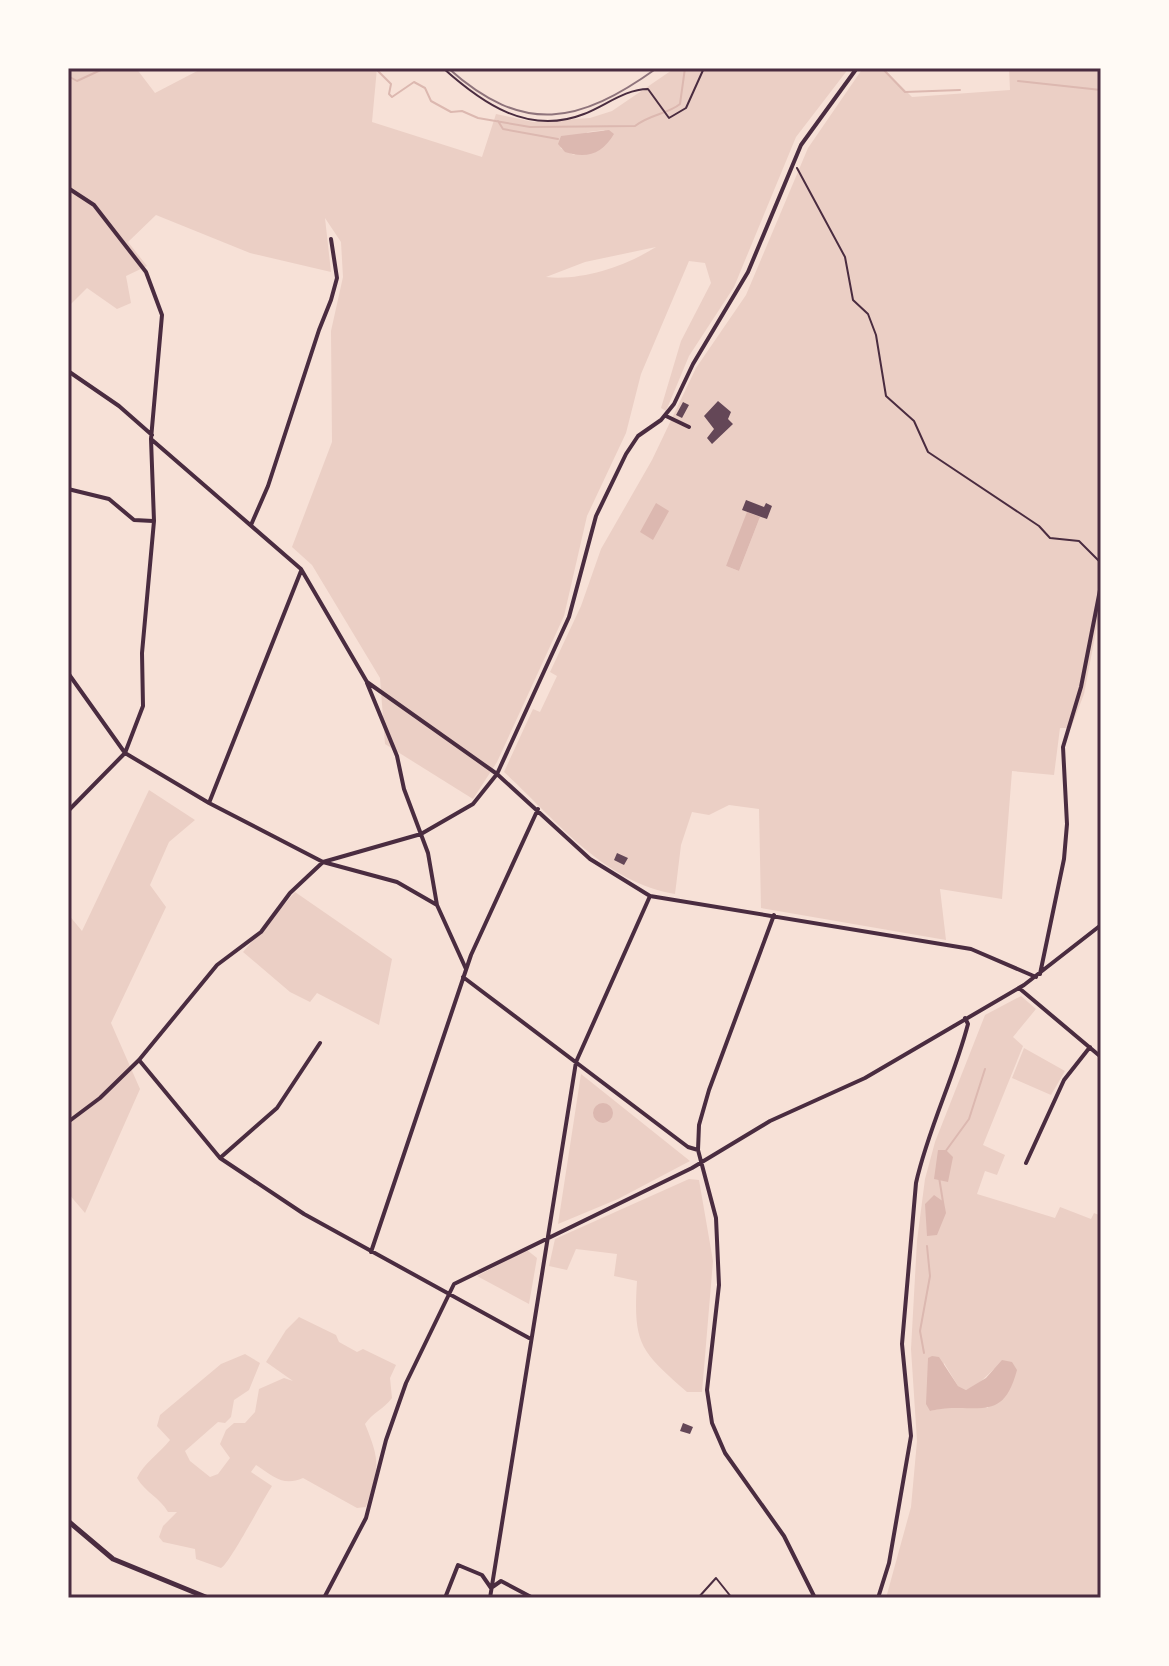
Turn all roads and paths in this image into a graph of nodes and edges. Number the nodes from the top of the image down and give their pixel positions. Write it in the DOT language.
graph roads {
  1 [pos="443,68"];
  2 [pos="704,68"];
  3 [pos="857,68"];
  4 [pos="793,161"];
  5 [pos="68,188"];
  6 [pos="331,239"];
  7 [pos="68,371"];
  8 [pos="666,416"];
  9 [pos="689,427"];
  10 [pos="152,437"];
  11 [pos="68,489"];
  12 [pos="154,521"];
  13 [pos="251,525"];
  14 [pos="1101,563"];
  15 [pos="301,569"];
  16 [pos="1101,585"];
  17 [pos="68,673"];
  18 [pos="367,682"];
  19 [pos="125,753"];
  20 [pos="497,774"];
  21 [pos="209,803"];
  22 [pos="538,809"];
  23 [pos="68,811"];
  24 [pos="421,834"];
  25 [pos="323,862"];
  26 [pos="650,896"];
  27 [pos="437,905"];
  28 [pos="774,915"];
  29 [pos="1101,925"];
  30 [pos="466,969"];
  31 [pos="1038,976"];
  32 [pos="463,977"];
  33 [pos="1019,988"];
  34 [pos="965,1017"];
  35 [pos="320,1043"];
  36 [pos="1090,1047"];
  37 [pos="1101,1057"];
  38 [pos="139,1060"];
  39 [pos="576,1062"];
  40 [pos="68,1122"];
  41 [pos="698,1150"];
  42 [pos="220,1158"];
  43 [pos="701,1161"];
  44 [pos="1026,1163"];
  45 [pos="549,1236"];
  46 [pos="371,1252"];
  47 [pos="447,1295"];
  48 [pos="529,1338"];
  49 [pos="68,1521"];
  50 [pos="491,1588"];
  51 [pos="208,1598"];
  52 [pos="324,1598"];
  53 [pos="445,1598"];
  54 [pos="490,1598"];
  55 [pos="533,1598"];
  56 [pos="698,1598"];
  57 [pos="732,1598"];
  58 [pos="815,1598"];
  59 [pos="878,1598"];
  1 -- 2 [label="path"];
  3 -- 4 [label="street"];
  4 -- 8 [label="street"];
  4 -- 14 [label="path"];
  5 -- 10 [label="street"];
  6 -- 13 [label="street"];
  7 -- 10 [label="street"];
  8 -- 9 [label="street"];
  8 -- 20 [label="street"];
  10 -- 12 [label="street"];
  10 -- 13 [label="street"];
  11 -- 12 [label="street"];
  12 -- 19 [label="street"];
  13 -- 15 [label="street"];
  15 -- 18 [label="street"];
  15 -- 21 [label="street"];
  16 -- 31 [label="street"];
  17 -- 19 [label="street"];
  18 -- 20 [label="street"];
  18 -- 24 [label="street"];
  19 -- 21 [label="street"];
  19 -- 23 [label="street"];
  20 -- 22 [label="street"];
  20 -- 24 [label="street"];
  21 -- 25 [label="street"];
  22 -- 26 [label="street"];
  22 -- 30 [label="street"];
  24 -- 25 [label="street"];
  24 -- 27 [label="street"];
  25 -- 27 [label="street"];
  25 -- 38 [label="street"];
  26 -- 28 [label="street"];
  26 -- 39 [label="street"];
  27 -- 30 [label="street"];
  28 -- 31 [label="street"];
  28 -- 41 [label="street"];
  29 -- 31 [label="street"];
  30 -- 32 [label="street"];
  31 -- 33 [label="street"];
  32 -- 39 [label="street"];
  32 -- 46 [label="street"];
  33 -- 34 [label="street"];
  33 -- 36 [label="street"];
  34 -- 43 [label="street"];
  34 -- 59 [label="street"];
  35 -- 42 [label="street"];
  36 -- 37 [label="street"];
  36 -- 44 [label="street"];
  38 -- 40 [label="street"];
  38 -- 42 [label="street"];
  39 -- 41 [label="street"];
  39 -- 45 [label="street"];
  41 -- 43 [label="street"];
  42 -- 46 [label="street"];
  43 -- 45 [label="street"];
  43 -- 58 [label="street"];
  45 -- 47 [label="street"];
  45 -- 48 [label="street"];
  46 -- 47 [label="street"];
  47 -- 48 [label="street"];
  47 -- 52 [label="street"];
  48 -- 50 [label="street"];
  49 -- 51 [label="street"];
  50 -- 53 [label="street"];
  50 -- 54 [label="street"];
  50 -- 55 [label="street"];
  56 -- 57 [label="lane"];
}
